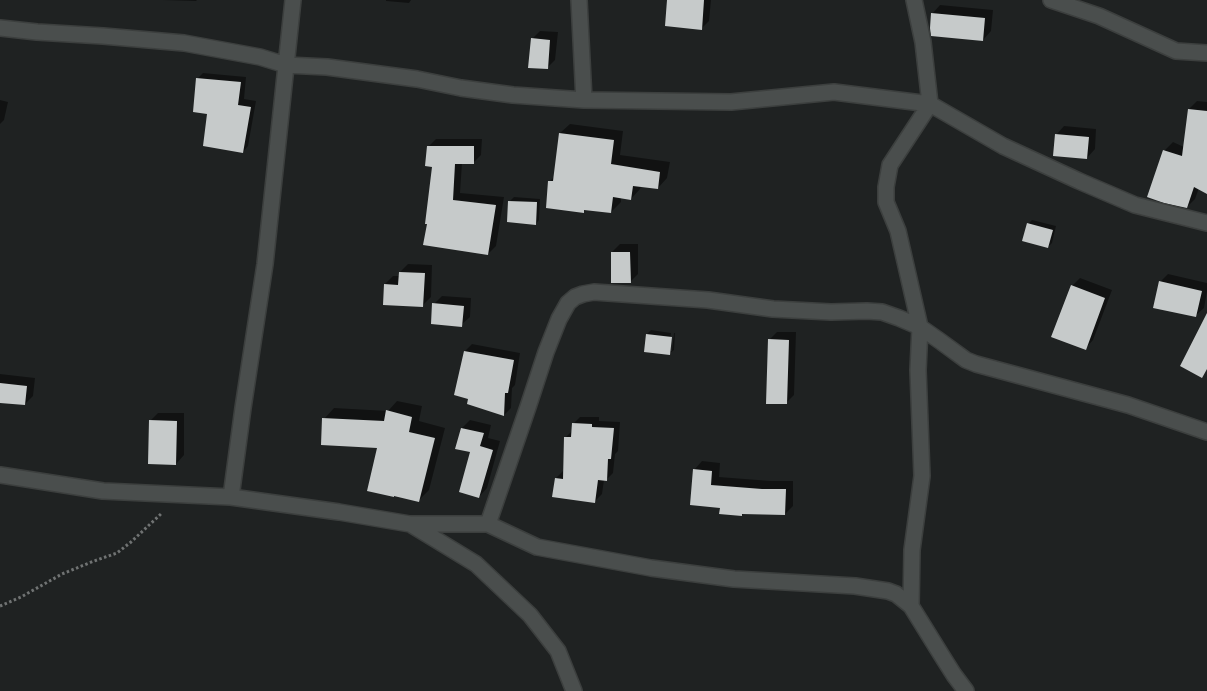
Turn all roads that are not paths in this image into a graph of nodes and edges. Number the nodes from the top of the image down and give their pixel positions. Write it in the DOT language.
graph roads {
  1 [pos="293,0"];
  2 [pos="580,0"];
  3 [pos="914,0"];
  4 [pos="1051,0"];
  5 [pos="0,28"];
  6 [pos="1207,53"];
  7 [pos="286,65"];
  8 [pos="584,100"];
  9 [pos="930,104"];
  10 [pos="1207,223"];
  11 [pos="920,327"];
  12 [pos="1207,432"];
  13 [pos="0,475"];
  14 [pos="231,497"];
  15 [pos="410,524"];
  16 [pos="488,524"];
  17 [pos="911,606"];
  18 [pos="574,691"];
  19 [pos="966,691"];
  1 -- 7 [label="street"];
  2 -- 8 [label="street"];
  3 -- 9 [label="street"];
  4 -- 6 [label="street"];
  5 -- 7 [label="street"];
  7 -- 8 [label="street"];
  7 -- 14 [label="street"];
  8 -- 9 [label="street"];
  9 -- 10 [label="street"];
  9 -- 11 [label="street"];
  11 -- 12 [label="street"];
  11 -- 16 [label="street"];
  11 -- 17 [label="street"];
  13 -- 14 [label="street"];
  14 -- 15 [label="street"];
  15 -- 16 [label="street"];
  15 -- 18 [label="street"];
  16 -- 17 [label="street"];
  17 -- 19 [label="street"];
}
